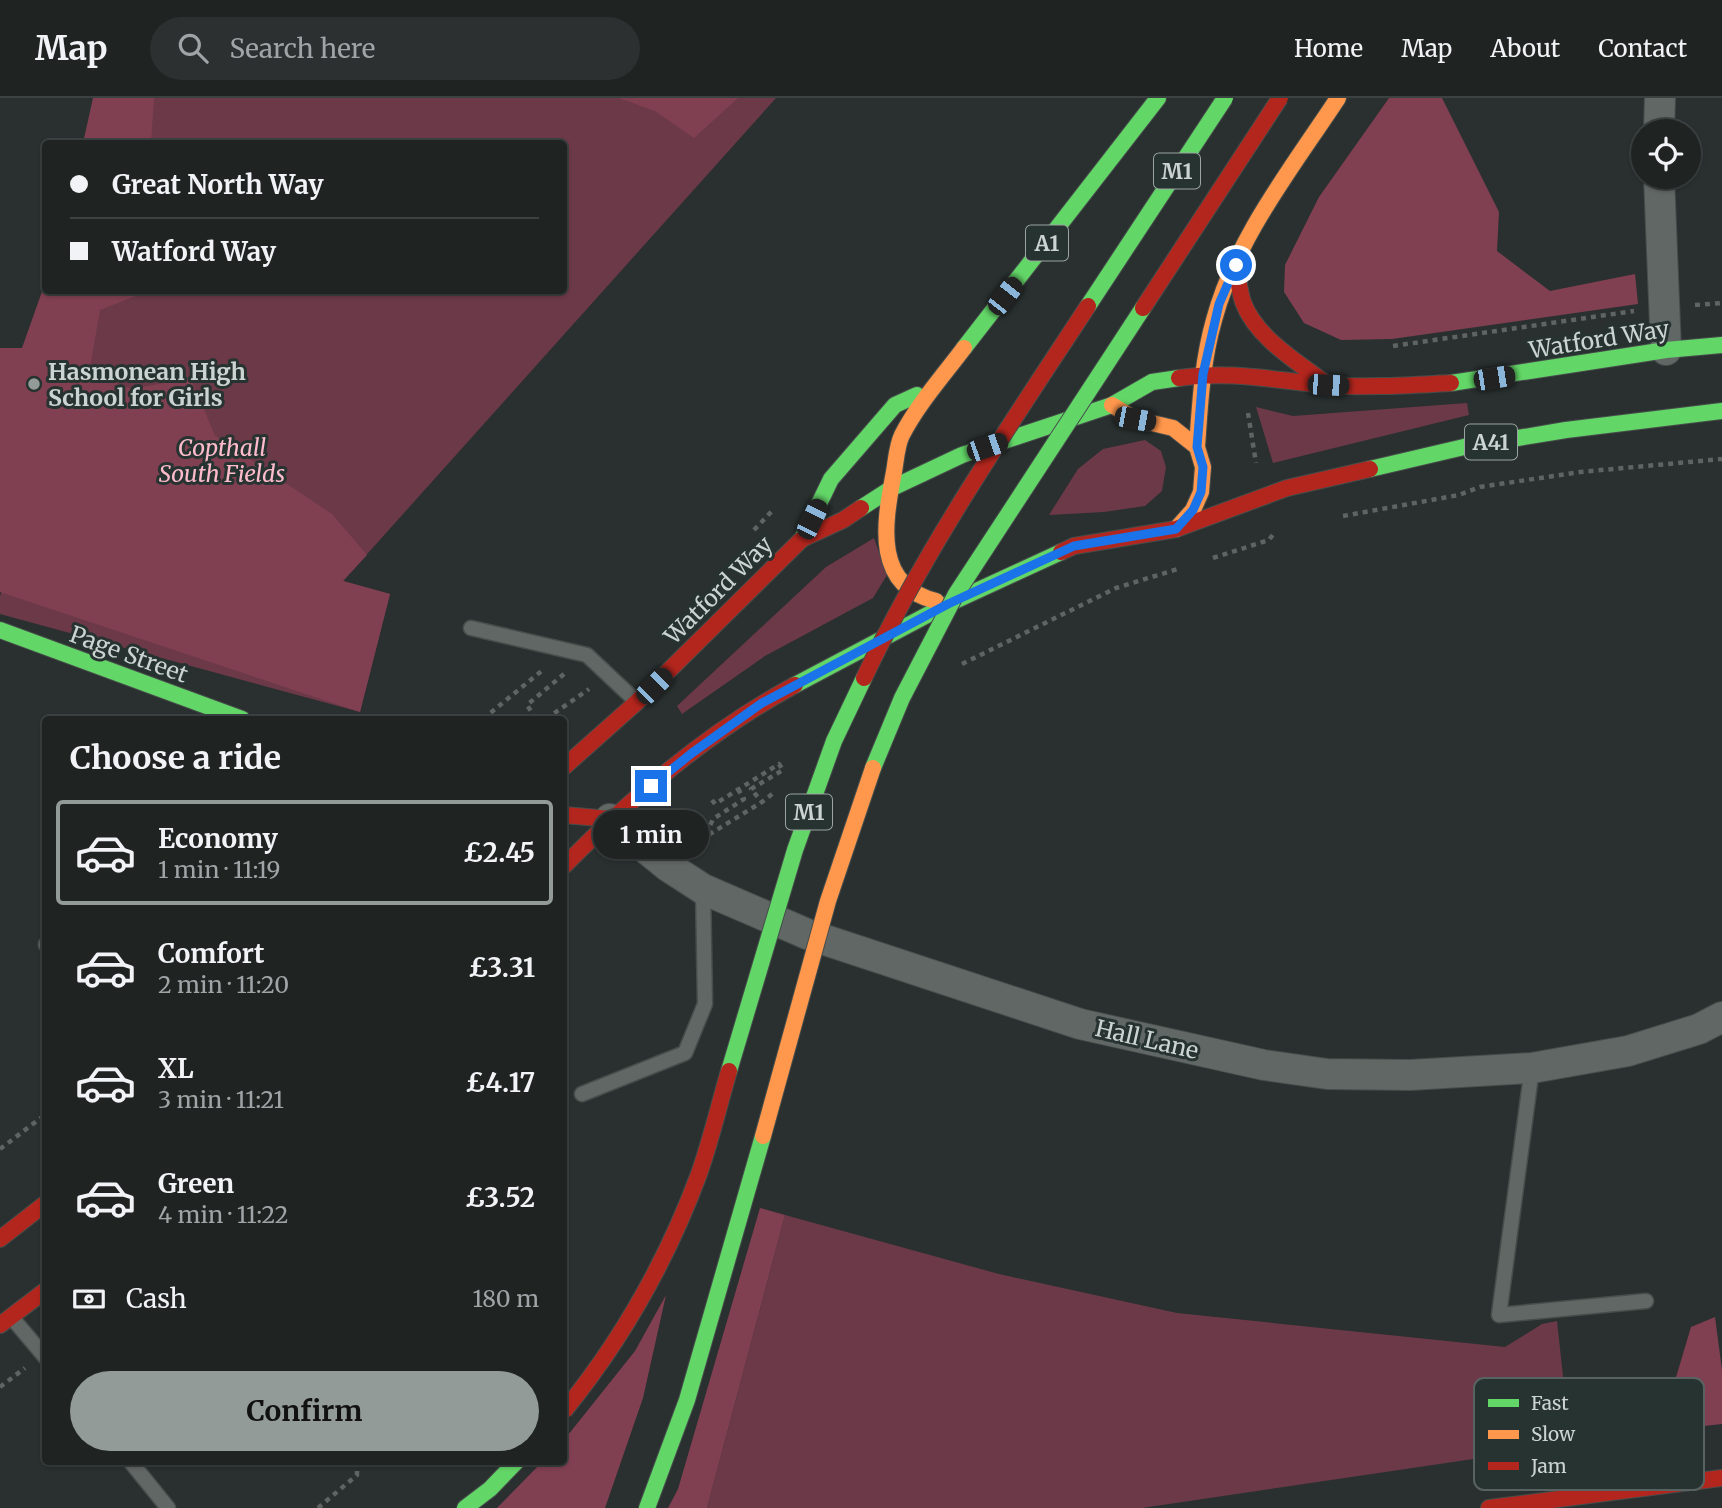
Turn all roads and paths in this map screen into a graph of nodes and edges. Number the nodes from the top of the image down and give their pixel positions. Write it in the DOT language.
graph roads {
  1 [pos="1158,98"];
  2 [pos="1225,98"];
  3 [pos="1280,98"];
  4 [pos="1338,98"];
  5 [pos="1660,98"];
  6 [pos="1659,119"];
  7 [pos="1659,189"];
  8 [pos="1236,265"];
  9 [pos="1722,303"];
  10 [pos="1664,307"];
  11 [pos="1722,345"];
  12 [pos="1381,346"];
  13 [pos="1666,350"];
  14 [pos="1203,374"];
  15 [pos="1328,385"];
  16 [pos="934,386"];
  17 [pos="1112,405"];
  18 [pos="1248,407"];
  19 [pos="1722,411"];
  20 [pos="1197,447"];
  21 [pos="1722,459"];
  22 [pos="1256,467"];
  23 [pos="892,488"];
  24 [pos="1342,517"];
  25 [pos="1176,529"];
  26 [pos="1275,531"];
  27 [pos="802,539"];
  28 [pos="1203,561"];
  29 [pos="1191,565"];
  30 [pos="948,604"];
  31 [pos="471,628"];
  32 [pos="0,630"];
  33 [pos="551,664"];
  34 [pos="559,668"];
  35 [pos="952,670"];
  36 [pos="568,671"];
  37 [pos="574,675"];
  38 [pos="637,702"];
  39 [pos="221,716"];
  40 [pos="486,716"];
  41 [pos="534,716"];
  42 [pos="567,764"];
  43 [pos="782,785"];
  44 [pos="738,789"];
  45 [pos="712,800"];
  46 [pos="762,802"];
  47 [pos="567,815"];
  48 [pos="610,819"];
  49 [pos="705,836"];
  50 [pos="687,848"];
  51 [pos="567,863"];
  52 [pos="704,889"];
  53 [pos="1722,1017"];
  54 [pos="1532,1068"];
  55 [pos="582,1094"];
  56 [pos="42,1117"];
  57 [pos="0,1149"];
  58 [pos="42,1206"];
  59 [pos="0,1239"];
  60 [pos="42,1293"];
  61 [pos="1646,1301"];
  62 [pos="6,1321"];
  63 [pos="42,1354"];
  64 [pos="567,1407"];
  65 [pos="133,1465"];
  66 [pos="357,1465"];
  67 [pos="513,1465"];
  68 [pos="1722,1478"];
  69 [pos="1704,1480"];
  70 [pos="1629,1490"];
  71 [pos="168,1508"];
  72 [pos="318,1508"];
  73 [pos="466,1508"];
  74 [pos="647,1508"];
  75 [pos="1489,1508"];
  1 -- 16 [label="main road, A1"];
  2 -- 64 [label="main road, M1, bridge"];
  3 -- 74 [label="main road, M1, bridge"];
  4 -- 8 [label="main road"];
  5 -- 6 [label="street"];
  7 -- 10 [label="street"];
  8 -- 14 [label="main road"];
  8 -- 15 [label="main road"];
  9 -- 10 [label="path"];
  10 -- 12 [label="path"];
  10 -- 13 [label="street"];
  11 -- 13 [label="main road, Watford Way"];
  13 -- 15 [label="main road, Watford Way"];
  14 -- 15 [label="main road, Watford Way"];
  14 -- 17 [label="main road, Watford Way"];
  14 -- 20 [label="main road"];
  16 -- 23 [label="main road, A1"];
  16 -- 27 [label="main road, A1"];
  17 -- 20 [label="main road"];
  17 -- 23 [label="main road, Watford Way"];
  18 -- 22 [label="path"];
  19 -- 25 [label="main road, A41"];
  20 -- 25 [label="main road"];
  21 -- 24 [label="path"];
  23 -- 27 [label="main road, Watford Way / A1"];
  23 -- 30 [label="main road"];
  25 -- 30 [label="main road"];
  26 -- 28 [label="path"];
  27 -- 38 [label="main road, Watford Way / A1"];
  29 -- 35 [label="path"];
  30 -- 48 [label="main road"];
  31 -- 38 [label="lane"];
  32 -- 39 [label="main road, Page Street"];
  33 -- 40 [label="path"];
  34 -- 36 [label="path"];
  36 -- 37 [label="path"];
  36 -- 41 [label="path"];
  38 -- 42 [label="main road, Watford Way / A1"];
  43 -- 46 [label="path"];
  44 -- 45 [label="path"];
  44 -- 46 [label="path"];
  44 -- 49 [label="path"];
  46 -- 49 [label="path"];
  47 -- 48 [label="main road"];
  48 -- 51 [label="main road"];
  48 -- 52 [label="street, Hall Lane"];
  49 -- 50 [label="path"];
  52 -- 54 [label="street, Hall Lane"];
  52 -- 55 [label="lane"];
  53 -- 54 [label="street, Hall Lane"];
  54 -- 61 [label="lane"];
  56 -- 57 [label="path"];
  58 -- 59 [label="main road"];
  60 -- 62 [label="main road"];
  62 -- 63 [label="lane"];
  65 -- 71 [label="lane"];
  66 -- 72 [label="path"];
  67 -- 73 [label="main road"];
  68 -- 69 [label="main road"];
  70 -- 75 [label="main road"];
}
